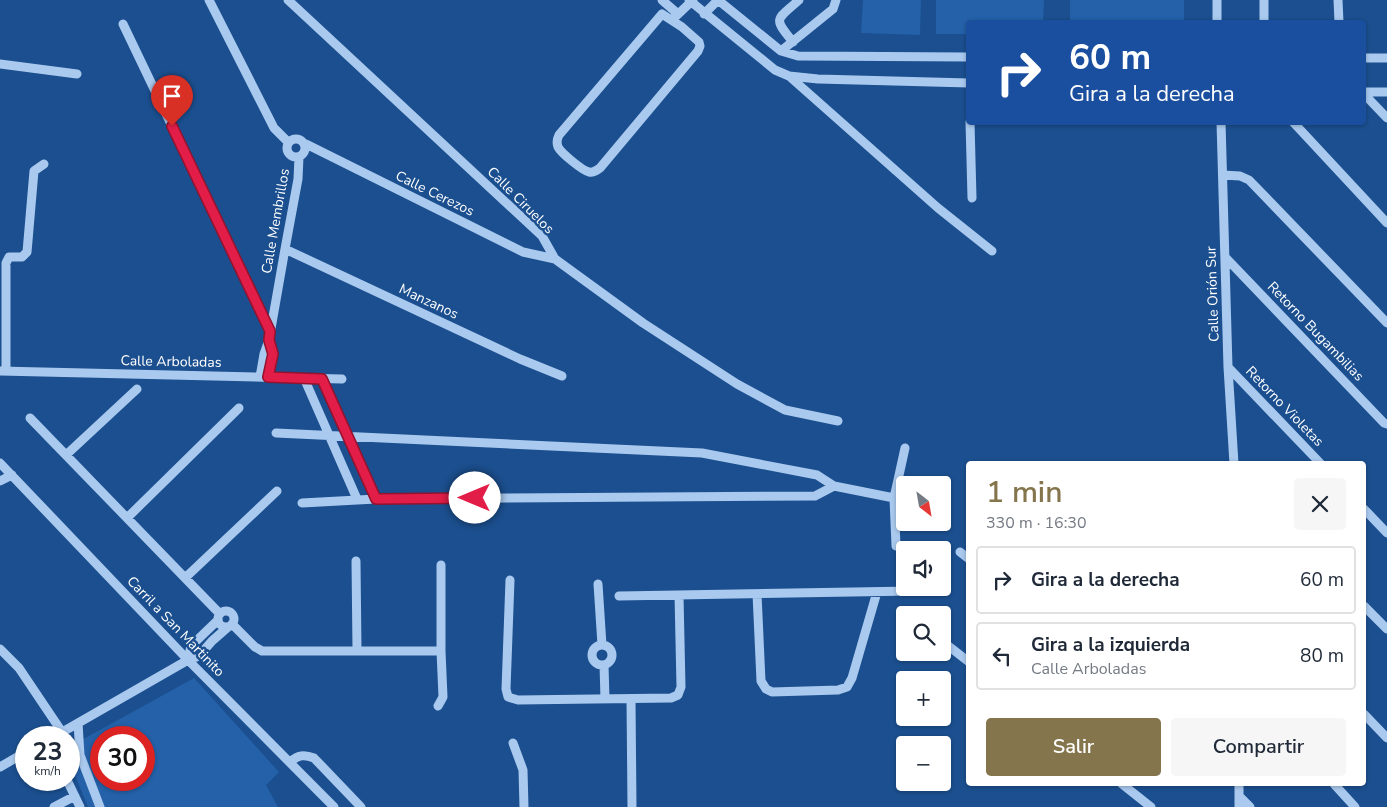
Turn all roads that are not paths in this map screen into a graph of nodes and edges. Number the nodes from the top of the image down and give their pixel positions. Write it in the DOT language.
graph roads {
  1 [pos="209,0"];
  2 [pos="288,0"];
  3 [pos="662,0"];
  4 [pos="718,0"];
  5 [pos="799,0"];
  6 [pos="836,0"];
  7 [pos="1217,0"];
  8 [pos="1264,0"];
  9 [pos="1338,0"];
  10 [pos="691,1"];
  11 [pos="704,14"];
  12 [pos="675,17"];
  13 [pos="1218,20"];
  14 [pos="1264,20"];
  15 [pos="1339,20"];
  16 [pos="123,24"];
  17 [pos="793,42"];
  18 [pos="781,51"];
  19 [pos="966,57"];
  20 [pos="1366,58"];
  21 [pos="1387,58"];
  22 [pos="0,64"];
  23 [pos="78,74"];
  24 [pos="789,76"];
  25 [pos="966,83"];
  26 [pos="1387,92"];
  27 [pos="1366,93"];
  28 [pos="1366,95"];
  29 [pos="1387,118"];
  30 [pos="970,125"];
  31 [pos="1221,125"];
  32 [pos="1296,125"];
  33 [pos="288,142"];
  34 [pos="306,144"];
  35 [pos="299,157"];
  36 [pos="44,164"];
  37 [pos="1223,175"];
  38 [pos="972,198"];
  39 [pos="1387,223"];
  40 [pos="285,249"];
  41 [pos="992,251"];
  42 [pos="1225,257"];
  43 [pos="555,259"];
  44 [pos="1387,323"];
  45 [pos="270,335"];
  46 [pos="1228,367"];
  47 [pos="3,371"];
  48 [pos="562,376"];
  49 [pos="264,377"];
  50 [pos="304,378"];
  51 [pos="322,379"];
  52 [pos="342,379"];
  53 [pos="137,388"];
  54 [pos="239,408"];
  55 [pos="30,418"];
  56 [pos="838,421"];
  57 [pos="1387,424"];
  58 [pos="276,433"];
  59 [pos="328,435"];
  60 [pos="347,436"];
  61 [pos="905,448"];
  62 [pos="66,455"];
  63 [pos="1234,461"];
  64 [pos="1318,461"];
  65 [pos="0,463"];
  66 [pos="12,475"];
  67 [pos="0,481"];
  68 [pos="834,486"];
  69 [pos="277,490"];
  70 [pos="894,498"];
  71 [pos="357,499"];
  72 [pos="376,499"];
  73 [pos="302,503"];
  74 [pos="1366,511"];
  75 [pos="127,518"];
  76 [pos="1387,533"];
  77 [pos="896,546"];
  78 [pos="960,552"];
  79 [pos="966,557"];
  80 [pos="356,561"];
  81 [pos="441,565"];
  82 [pos="185,578"];
  83 [pos="510,580"];
  84 [pos="598,584"];
  85 [pos="877,592"];
  86 [pos="896,592"];
  87 [pos="757,594"];
  88 [pos="679,595"];
  89 [pos="619,596"];
  90 [pos="1366,608"];
  91 [pos="219,617"];
  92 [pos="230,625"];
  93 [pos="1387,629"];
  94 [pos="602,645"];
  95 [pos="951,648"];
  96 [pos="0,649"];
  97 [pos="357,650"];
  98 [pos="441,651"];
  99 [pos="188,660"];
  100 [pos="966,660"];
  101 [pos="604,664"];
  102 [pos="605,699"];
  103 [pos="631,699"];
  104 [pos="438,706"];
  105 [pos="1366,716"];
  106 [pos="78,723"];
  107 [pos="58,726"];
  108 [pos="73,726"];
  109 [pos="1387,738"];
  110 [pos="513,743"];
  111 [pos="15,758"];
  112 [pos="290,762"];
  113 [pos="0,767"];
  114 [pos="1125,786"];
  115 [pos="1239,786"];
  116 [pos="1336,786"];
  117 [pos="72,791"];
  118 [pos="74,796"];
  119 [pos="1239,796"];
  120 [pos="103,806"];
  121 [pos="54,807"];
  122 [pos="80,807"];
  123 [pos="334,807"];
  124 [pos="361,807"];
  125 [pos="524,807"];
  126 [pos="632,807"];
  127 [pos="1151,807"];
  128 [pos="1239,807"];
  129 [pos="1250,807"];
  130 [pos="1355,807"];
  1 -- 33 [label="street"];
  2 -- 43 [label="street, Calle Ciruelos"];
  3 -- 12 [label="street"];
  4 -- 11 [label="street"];
  4 -- 18 [label="street"];
  5 -- 17 [label="street"];
  6 -- 17 [label="street"];
  7 -- 13 [label="street"];
  8 -- 14 [label="street"];
  9 -- 15 [label="street"];
  10 -- 11 [label="street"];
  10 -- 12 [label="street"];
  11 -- 24 [label="street"];
  12 -- 12 [label="street"];
  16 -- 45 [label="street"];
  17 -- 18 [label="street"];
  18 -- 19 [label="street"];
  20 -- 21 [label="street"];
  22 -- 23 [label="street"];
  24 -- 25 [label="street"];
  24 -- 41 [label="street"];
  26 -- 27 [label="street"];
  28 -- 29 [label="street"];
  30 -- 38 [label="street"];
  31 -- 37 [label="street, Calle Orión Sur"];
  32 -- 39 [label="street"];
  33 -- 34 [label="street"];
  33 -- 35 [label="street"];
  34 -- 35 [label="street"];
  34 -- 43 [label="street, Calle Cerezos"];
  35 -- 40 [label="street, Calle Membrillos"];
  36 -- 47 [label="street"];
  37 -- 42 [label="street, Calle Orión Sur"];
  37 -- 44 [label="street"];
  40 -- 45 [label="street, Calle Membrillos"];
  40 -- 48 [label="street, Manzanos"];
  42 -- 46 [label="street, Calle Orión Sur"];
  42 -- 57 [label="street, Retorno Bugambilias"];
  43 -- 56 [label="street, Calle Ciruelos"];
  45 -- 49 [label="street, Calle Membrillos"];
  46 -- 63 [label="street, Calle Orión Sur"];
  46 -- 64 [label="street, Retorno Violetas"];
  47 -- 49 [label="street, Calle Arboladas"];
  49 -- 50 [label="street, Calle Arboladas"];
  50 -- 51 [label="street, Calle Arboladas"];
  50 -- 59 [label="street"];
  51 -- 52 [label="street, Calle Arboladas"];
  51 -- 60 [label="street"];
  53 -- 62 [label="street"];
  54 -- 75 [label="street"];
  55 -- 62 [label="street"];
  58 -- 59 [label="street"];
  59 -- 60 [label="street"];
  59 -- 71 [label="street"];
  60 -- 68 [label="street"];
  60 -- 72 [label="street"];
  61 -- 70 [label="street"];
  62 -- 75 [label="street"];
  65 -- 66 [label="street, Carril a San Martinito"];
  66 -- 67 [label="street"];
  66 -- 99 [label="street, Carril a San Martinito"];
  68 -- 70 [label="street"];
  68 -- 72 [label="street"];
  69 -- 82 [label="street"];
  70 -- 77 [label="street"];
  71 -- 72 [label="street"];
  71 -- 73 [label="street"];
  74 -- 76 [label="street"];
  75 -- 82 [label="street"];
  78 -- 79 [label="street"];
  80 -- 97 [label="street"];
  81 -- 98 [label="street"];
  82 -- 91 [label="street"];
  83 -- 102 [label="street"];
  84 -- 94 [label="street"];
  85 -- 86 [label="street"];
  85 -- 87 [label="street"];
  85 -- 87 [label="street"];
  87 -- 88 [label="street"];
  88 -- 89 [label="street"];
  88 -- 103 [label="street"];
  90 -- 93 [label="street"];
  91 -- 92 [label="street"];
  91 -- 92 [label="street"];
  91 -- 99 [label="street"];
  92 -- 97 [label="street"];
  92 -- 99 [label="street"];
  94 -- 101 [label="street"];
  94 -- 101 [label="street"];
  95 -- 100 [label="street"];
  96 -- 107 [label="street"];
  97 -- 98 [label="street"];
  98 -- 104 [label="street"];
  99 -- 106 [label="street"];
  99 -- 112 [label="street, Carril a San Martinito"];
  101 -- 102 [label="street"];
  102 -- 103 [label="street"];
  103 -- 126 [label="street"];
  105 -- 109 [label="street"];
  106 -- 108 [label="street"];
  106 -- 120 [label="street"];
  110 -- 125 [label="street"];
  111 -- 113 [label="street"];
  112 -- 123 [label="street, Carril a San Martinito"];
  112 -- 124 [label="street"];
  114 -- 127 [label="street"];
  115 -- 119 [label="street"];
  116 -- 130 [label="street"];
  117 -- 118 [label="street"];
  118 -- 121 [label="street"];
  118 -- 122 [label="street"];
  119 -- 128 [label="street"];
  119 -- 129 [label="street"];
}
